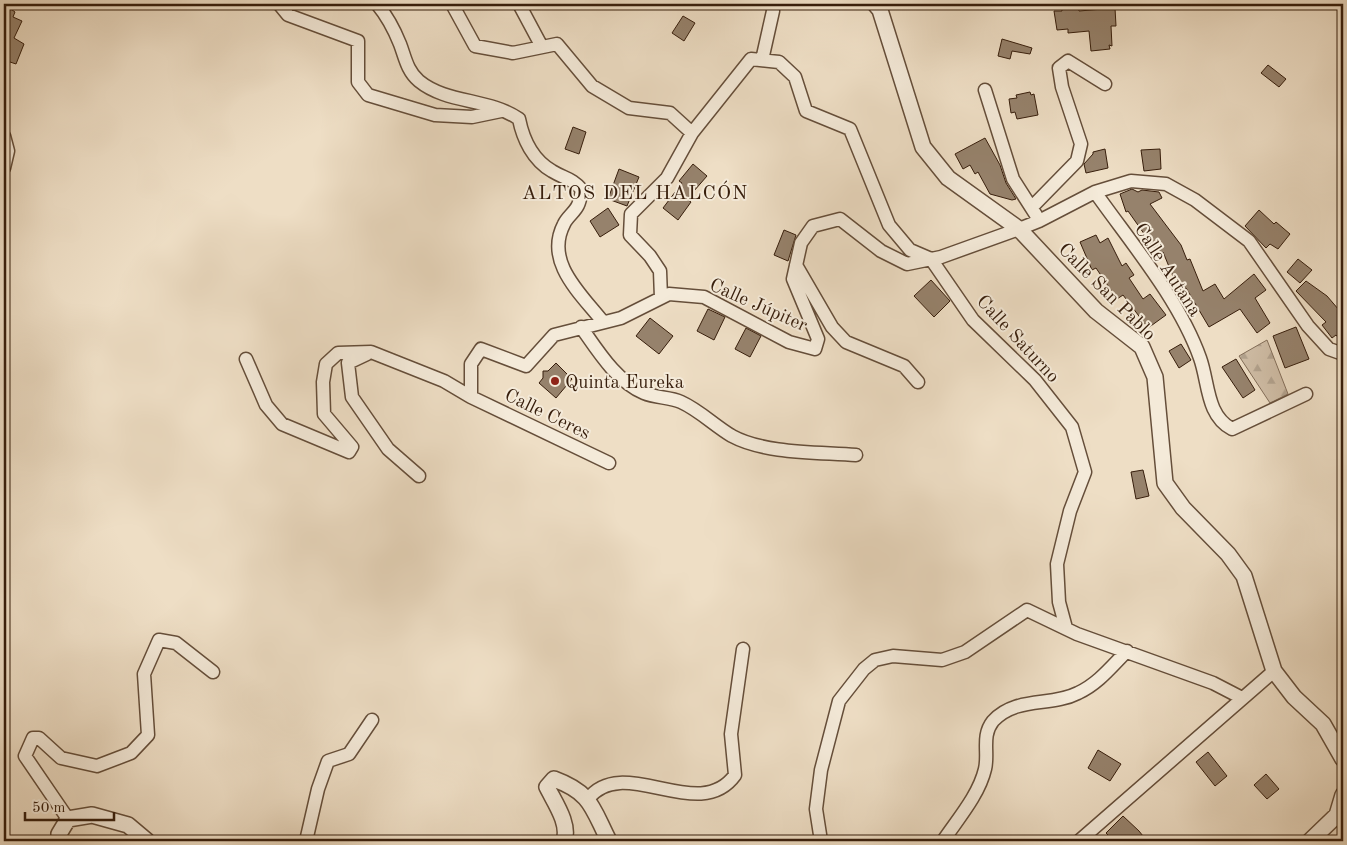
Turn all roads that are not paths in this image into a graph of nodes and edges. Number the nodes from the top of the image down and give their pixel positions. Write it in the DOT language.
graph roads {
  1 [pos="279,4"];
  2 [pos="377,4"];
  3 [pos="452,4"];
  4 [pos="519,4"];
  5 [pos="772,4"];
  6 [pos="875,4"];
  7 [pos="542,47"];
  8 [pos="762,60"];
  9 [pos="1105,84"];
  10 [pos="985,90"];
  11 [pos="506,110"];
  12 [pos="692,133"];
  13 [pos="4,136"];
  14 [pos="4,168"];
  15 [pos="1096,192"];
  16 [pos="1032,207"];
  17 [pos="1039,222"];
  18 [pos="1019,229"];
  19 [pos="931,258"];
  20 [pos="796,265"];
  21 [pos="661,298"];
  22 [pos="603,322"];
  23 [pos="581,327"];
  24 [pos="371,352"];
  25 [pos="1343,354"];
  26 [pos="246,359"];
  27 [pos="918,382"];
  28 [pos="1306,394"];
  29 [pos="471,397"];
  30 [pos="856,455"];
  31 [pos="609,463"];
  32 [pos="419,476"];
  33 [pos="1066,628"];
  34 [pos="743,649"];
  35 [pos="1127,651"];
  36 [pos="1274,671"];
  37 [pos="213,672"];
  38 [pos="1242,698"];
  39 [pos="372,720"];
  40 [pos="1343,758"];
  41 [pos="1343,795"];
  42 [pos="588,799"];
  43 [pos="68,819"];
  44 [pos="62,841"];
  45 [pos="146,841"];
  46 [pos="306,841"];
  47 [pos="564,841"];
  48 [pos="609,841"];
  49 [pos="821,841"];
  50 [pos="942,841"];
  51 [pos="1079,841"];
  52 [pos="1310,841"];
  1 -- 11 [label="street"];
  2 -- 11 [label="street"];
  3 -- 7 [label="street"];
  4 -- 7 [label="street"];
  5 -- 8 [label="street"];
  6 -- 18 [label="street, Calle San Pablo"];
  7 -- 12 [label="street"];
  8 -- 12 [label="street"];
  8 -- 19 [label="street"];
  9 -- 16 [label="street"];
  10 -- 16 [label="street"];
  11 -- 22 [label="street"];
  12 -- 21 [label="street"];
  13 -- 14 [label="street"];
  15 -- 17 [label="street, Calle Júpiter"];
  15 -- 25 [label="street, Calle Júpiter"];
  15 -- 28 [label="street, Calle Autana"];
  16 -- 17 [label="street"];
  17 -- 18 [label="street, Calle Júpiter"];
  18 -- 19 [label="street, Calle Júpiter"];
  18 -- 36 [label="street, Calle San Pablo"];
  19 -- 20 [label="street, Calle Júpiter"];
  19 -- 33 [label="street, Calle Saturno"];
  20 -- 21 [label="street, Calle Júpiter"];
  20 -- 27 [label="street"];
  21 -- 22 [label="street, Calle Júpiter"];
  22 -- 23 [label="street, Calle Júpiter"];
  23 -- 29 [label="street, Calle Júpiter"];
  23 -- 30 [label="street"];
  24 -- 26 [label="street"];
  24 -- 29 [label="street"];
  24 -- 32 [label="street"];
  29 -- 31 [label="street, Calle Ceres"];
  33 -- 35 [label="street"];
  33 -- 49 [label="street"];
  34 -- 42 [label="street"];
  35 -- 38 [label="street"];
  35 -- 50 [label="street"];
  36 -- 38 [label="street"];
  36 -- 40 [label="street, Calle San Pablo"];
  37 -- 43 [label="street"];
  38 -- 51 [label="street"];
  39 -- 46 [label="street"];
  41 -- 52 [label="street"];
  42 -- 47 [label="street"];
  42 -- 48 [label="street"];
  43 -- 44 [label="street"];
  43 -- 45 [label="street"];
}
